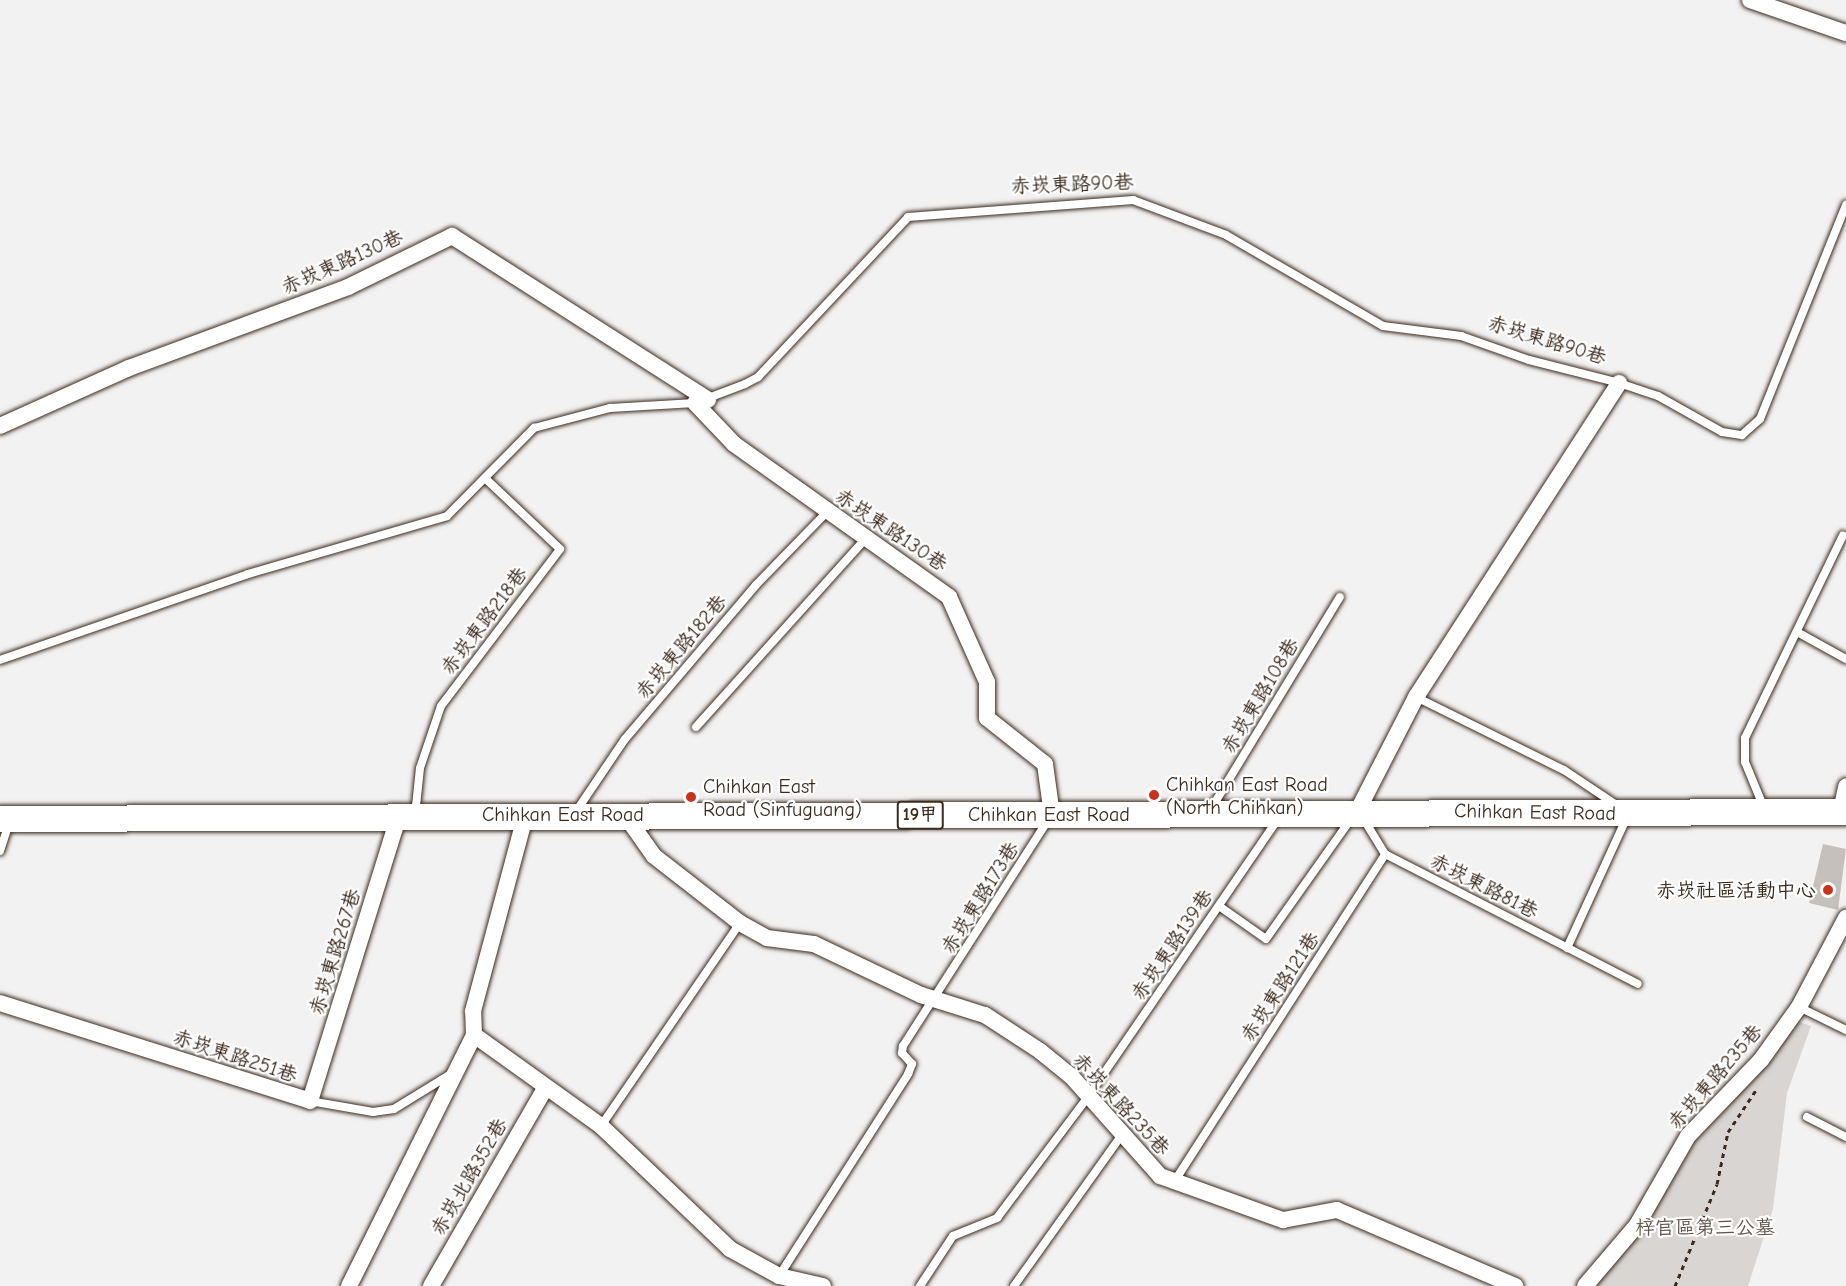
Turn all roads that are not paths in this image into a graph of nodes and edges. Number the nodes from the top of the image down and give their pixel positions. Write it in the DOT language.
graph roads {
  1 [pos="1750,0"];
  2 [pos="1846,33"];
  3 [pos="1846,205"];
  4 [pos="1619,383"];
  5 [pos="701,402"];
  6 [pos="0,426"];
  7 [pos="485,478"];
  8 [pos="826,513"];
  9 [pos="1844,535"];
  10 [pos="865,539"];
  11 [pos="1340,597"];
  12 [pos="1797,632"];
  13 [pos="1846,659"];
  14 [pos="0,660"];
  15 [pos="1416,697"];
  16 [pos="696,727"];
  17 [pos="1844,803"];
  18 [pos="1358,810"];
  19 [pos="1284,811"];
  20 [pos="1209,812"];
  21 [pos="526,813"];
  22 [pos="1766,813"];
  23 [pos="575,814"];
  24 [pos="625,814"];
  25 [pos="1629,814"];
  26 [pos="407,815"];
  27 [pos="1052,815"];
  28 [pos="5,819"];
  29 [pos="0,851"];
  30 [pos="1385,854"];
  31 [pos="1219,906"];
  32 [pos="1846,918"];
  33 [pos="740,923"];
  34 [pos="1567,948"];
  35 [pos="1638,984"];
  36 [pos="937,999"];
  37 [pos="0,1003"];
  38 [pos="1799,1007"];
  39 [pos="1846,1030"];
  40 [pos="474,1035"];
  41 [pos="454,1072"];
  42 [pos="544,1090"];
  43 [pos="1087,1098"];
  44 [pos="310,1101"];
  45 [pos="1807,1117"];
  46 [pos="601,1126"];
  47 [pos="1121,1136"];
  48 [pos="1846,1137"];
  49 [pos="1174,1182"];
  50 [pos="779,1276"];
  51 [pos="349,1286"];
  52 [pos="430,1286"];
  53 [pos="823,1286"];
  54 [pos="920,1286"];
  55 [pos="1014,1286"];
  56 [pos="1515,1286"];
  57 [pos="1585,1286"];
  1 -- 2 [label="street"];
  3 -- 4 [label="lane, 赤崁東路90巷"];
  4 -- 5 [label="lane, 赤崁東路90巷"];
  4 -- 15 [label="street, 赤崁東路90巷"];
  5 -- 6 [label="street, 赤崁東路130巷"];
  5 -- 7 [label="lane"];
  5 -- 8 [label="street, 赤崁東路130巷"];
  7 -- 14 [label="lane"];
  7 -- 26 [label="lane, 赤崁東路218巷"];
  8 -- 10 [label="street, 赤崁東路130巷"];
  8 -- 23 [label="lane, 赤崁東路182巷"];
  9 -- 12 [label="lane"];
  10 -- 16 [label="lane"];
  10 -- 27 [label="street, 赤崁東路130巷"];
  11 -- 20 [label="lane, 赤崁東路108巷"];
  12 -- 13 [label="lane"];
  12 -- 22 [label="lane"];
  15 -- 18 [label="street, 赤崁東路90巷"];
  15 -- 25 [label="lane"];
  17 -- 22 [label="main road, Chihkan East Road / 19甲"];
  18 -- 19 [label="main road, Chihkan East Road / 19甲"];
  18 -- 25 [label="main road, Chihkan East Road / 19甲"];
  18 -- 30 [label="lane"];
  18 -- 31 [label="lane"];
  19 -- 20 [label="main road, Chihkan East Road / 19甲"];
  19 -- 31 [label="lane, 赤崁東路139巷"];
  20 -- 27 [label="main road, Chihkan East Road / 19甲"];
  21 -- 23 [label="main road, Chihkan East Road / 19甲"];
  21 -- 26 [label="main road, Chihkan East Road / 19甲"];
  21 -- 40 [label="street, 赤崁東路251巷"];
  22 -- 25 [label="main road, Chihkan East Road / 19甲"];
  23 -- 24 [label="main road, Chihkan East Road / 19甲"];
  24 -- 27 [label="main road, Chihkan East Road / 19甲"];
  24 -- 33 [label="street, 赤崁東路235巷"];
  25 -- 34 [label="lane"];
  26 -- 28 [label="main road, Chihkan East Road / 19甲"];
  26 -- 44 [label="street, 赤崁東路267巷"];
  27 -- 36 [label="lane, 赤崁東路173巷"];
  28 -- 29 [label="lane"];
  30 -- 34 [label="lane, 赤崁東路81巷"];
  30 -- 49 [label="lane, 赤崁東路121巷"];
  31 -- 43 [label="lane, 赤崁東路139巷"];
  32 -- 38 [label="street, 赤崁東路235巷"];
  33 -- 36 [label="street, 赤崁東路235巷"];
  33 -- 46 [label="lane"];
  34 -- 35 [label="lane, 赤崁東路81巷"];
  36 -- 43 [label="street, 赤崁東路235巷"];
  36 -- 50 [label="lane, 赤崁東路173巷"];
  37 -- 44 [label="street, 赤崁東路251巷"];
  38 -- 39 [label="lane"];
  38 -- 57 [label="street, 赤崁東路235巷"];
  40 -- 41 [label="street, 赤崁東路251巷"];
  40 -- 42 [label="street"];
  41 -- 44 [label="lane, 赤崁東路251巷"];
  41 -- 51 [label="street, 赤崁東路251巷"];
  42 -- 46 [label="street"];
  42 -- 52 [label="street, 赤崁北路352巷"];
  43 -- 47 [label="street, 赤崁東路235巷"];
  43 -- 54 [label="lane, 赤崁東路139巷"];
  45 -- 48 [label="lane"];
  46 -- 50 [label="street"];
  47 -- 49 [label="street, 赤崁東路235巷"];
  47 -- 55 [label="lane"];
  49 -- 56 [label="street, 赤崁東路235巷"];
  50 -- 53 [label="street"];
}
